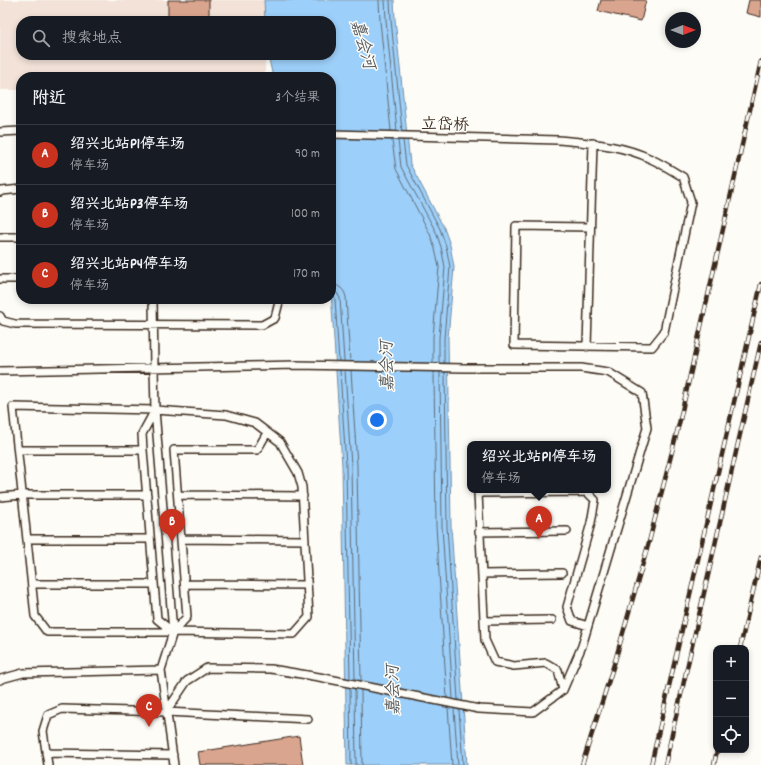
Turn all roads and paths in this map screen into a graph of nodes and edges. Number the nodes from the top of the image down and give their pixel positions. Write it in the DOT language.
graph roads {
  1 [pos="16,131"];
  2 [pos="0,132"];
  3 [pos="336,134"];
  4 [pos="593,143"];
  5 [pos="16,190"];
  6 [pos="0,192"];
  7 [pos="590,227"];
  8 [pos="0,236"];
  9 [pos="16,237"];
  10 [pos="0,279"];
  11 [pos="16,279"];
  12 [pos="153,304"];
  13 [pos="279,304"];
  14 [pos="0,316"];
  15 [pos="153,325"];
  16 [pos="586,347"];
  17 [pos="154,368"];
  18 [pos="0,371"];
  19 [pos="155,410"];
  20 [pos="267,433"];
  21 [pos="18,450"];
  22 [pos="143,450"];
  23 [pos="478,493"];
  24 [pos="588,493"];
  25 [pos="22,495"];
  26 [pos="147,495"];
  27 [pos="178,495"];
  28 [pos="303,496"];
  29 [pos="0,497"];
  30 [pos="567,531"];
  31 [pos="480,532"];
  32 [pos="27,539"];
  33 [pos="150,539"];
  34 [pos="181,539"];
  35 [pos="305,540"];
  36 [pos="562,573"];
  37 [pos="482,574"];
  38 [pos="32,584"];
  39 [pos="154,584"];
  40 [pos="185,584"];
  41 [pos="307,585"];
  42 [pos="552,620"];
  43 [pos="484,621"];
  44 [pos="588,626"];
  45 [pos="172,632"];
  46 [pos="161,670"];
  47 [pos="0,680"];
  48 [pos="563,690"];
  49 [pos="166,712"];
  50 [pos="308,719"];
  51 [pos="46,753"];
  52 [pos="173,755"];
  53 [pos="48,765"];
  54 [pos="174,765"];
  1 -- 2 [label="lane"];
  3 -- 4 [label="lane, 立岱桥"];
  4 -- 7 [label="lane"];
  4 -- 16 [label="lane, 立岱桥"];
  5 -- 6 [label="lane"];
  7 -- 16 [label="lane"];
  7 -- 16 [label="lane"];
  8 -- 9 [label="lane"];
  10 -- 11 [label="lane"];
  12 -- 15 [label="lane"];
  13 -- 15 [label="lane"];
  14 -- 15 [label="lane"];
  15 -- 17 [label="lane"];
  17 -- 18 [label="lane"];
  17 -- 19 [label="lane"];
  17 -- 44 [label="lane"];
  19 -- 20 [label="lane"];
  19 -- 21 [label="lane"];
  19 -- 22 [label="lane"];
  19 -- 45 [label="lane"];
  20 -- 27 [label="lane"];
  20 -- 28 [label="lane"];
  21 -- 22 [label="lane"];
  21 -- 25 [label="lane"];
  22 -- 26 [label="lane"];
  23 -- 31 [label="lane"];
  24 -- 44 [label="lane"];
  25 -- 26 [label="lane"];
  25 -- 29 [label="lane"];
  25 -- 32 [label="lane"];
  26 -- 33 [label="lane"];
  27 -- 28 [label="lane"];
  27 -- 34 [label="lane"];
  28 -- 35 [label="lane"];
  30 -- 31 [label="lane"];
  31 -- 37 [label="lane"];
  32 -- 33 [label="lane"];
  32 -- 38 [label="lane"];
  33 -- 39 [label="lane"];
  34 -- 35 [label="lane"];
  34 -- 40 [label="lane"];
  35 -- 41 [label="lane"];
  36 -- 37 [label="lane"];
  37 -- 43 [label="lane"];
  38 -- 39 [label="lane"];
  38 -- 45 [label="lane"];
  39 -- 45 [label="lane"];
  40 -- 41 [label="lane"];
  40 -- 45 [label="lane"];
  41 -- 45 [label="lane"];
  42 -- 43 [label="lane"];
  43 -- 48 [label="lane"];
  44 -- 48 [label="lane"];
  45 -- 46 [label="lane"];
  46 -- 47 [label="lane"];
  46 -- 49 [label="lane"];
  48 -- 49 [label="lane"];
  49 -- 50 [label="lane"];
  49 -- 51 [label="lane"];
  49 -- 52 [label="lane"];
  51 -- 52 [label="lane"];
  51 -- 53 [label="lane"];
  52 -- 54 [label="lane"];
}
